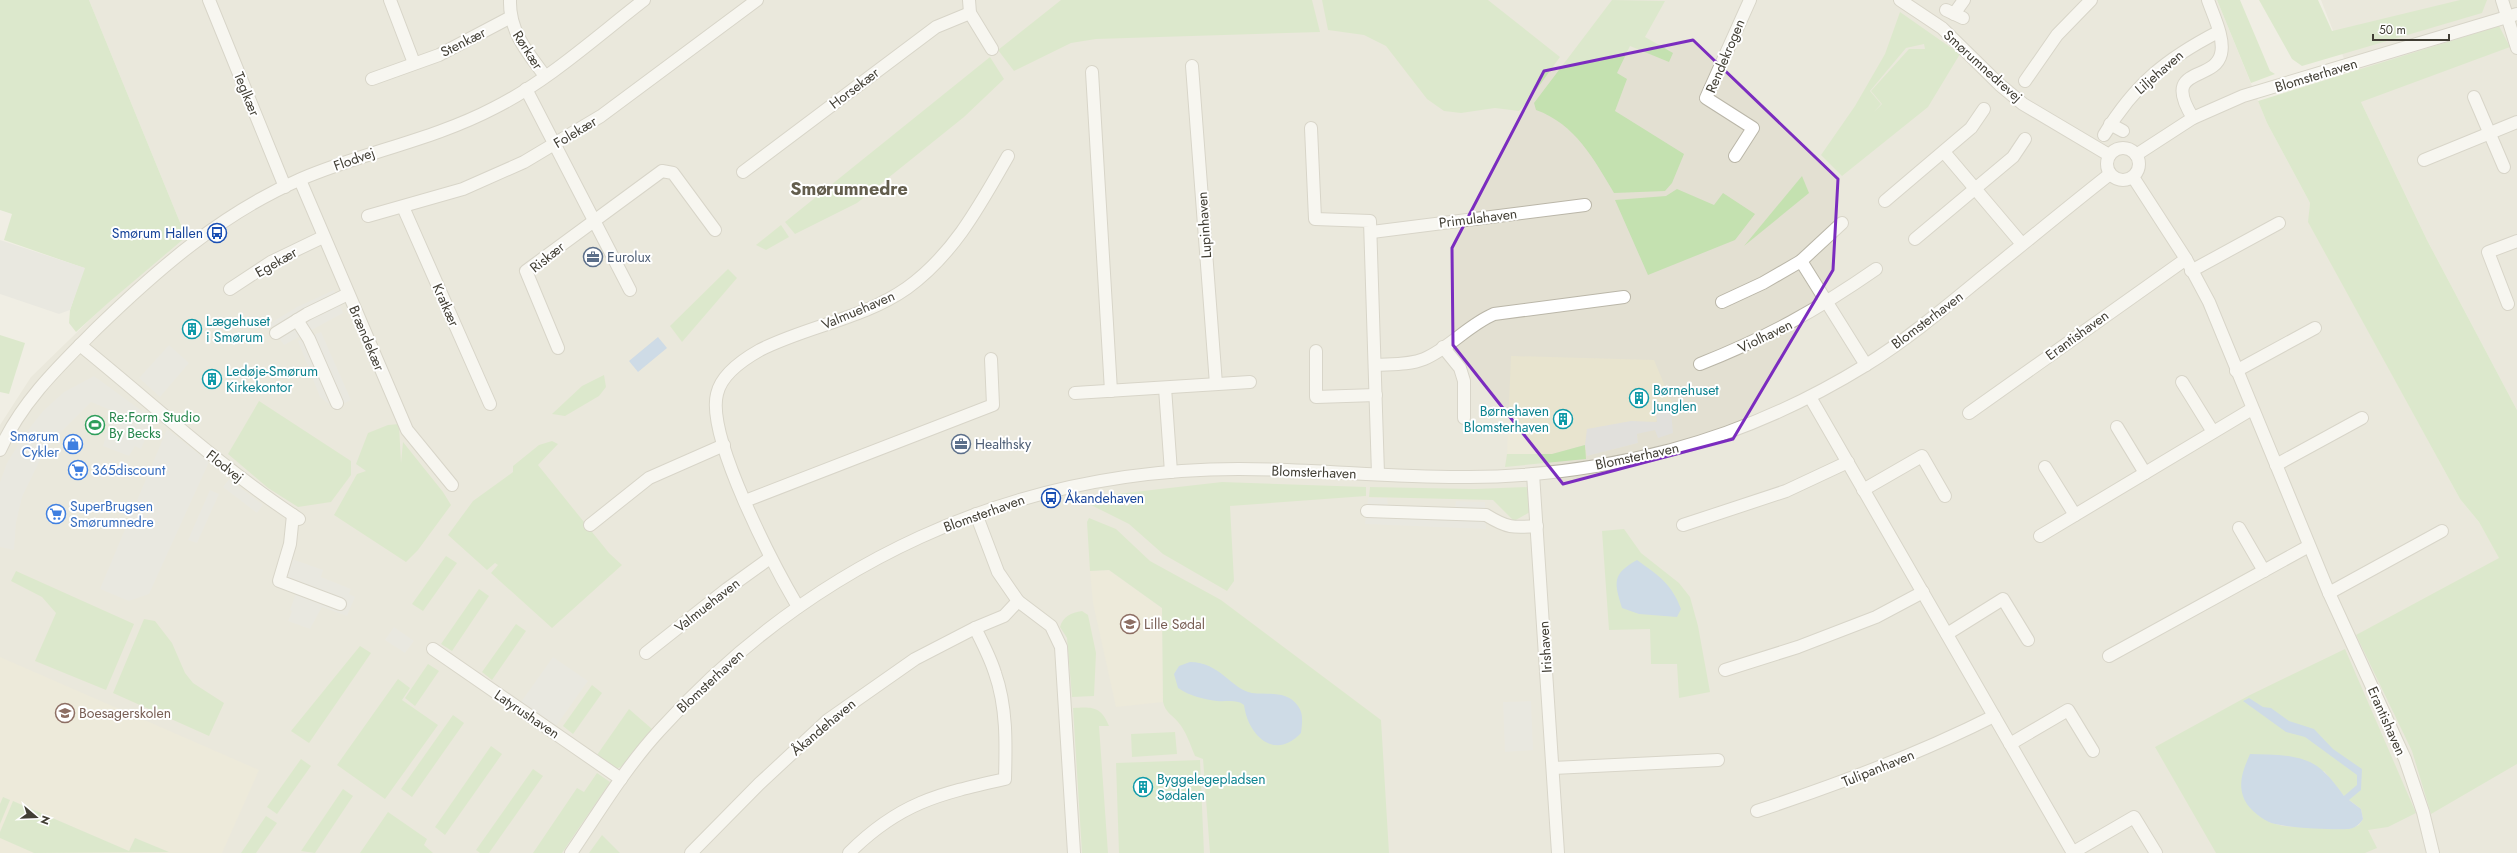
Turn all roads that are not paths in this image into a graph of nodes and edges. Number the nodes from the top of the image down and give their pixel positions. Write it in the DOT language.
graph roads {
  1 [pos="209,0"];
  2 [pos="390,0"];
  3 [pos="510,0"];
  4 [pos="644,0"];
  5 [pos="757,0"];
  6 [pos="969,0"];
  7 [pos="1750,0"];
  8 [pos="1900,0"];
  9 [pos="1964,0"];
  10 [pos="2091,0"];
  11 [pos="2208,0"];
  12 [pos="2502,0"];
  13 [pos="970,13"];
  14 [pos="1954,14"];
  15 [pos="2511,16"];
  16 [pos="511,17"];
  17 [pos="2218,32"];
  18 [pos="2517,48"];
  19 [pos="992,49"];
  20 [pos="414,63"];
  21 [pos="1192,66"];
  22 [pos="1092,72"];
  23 [pos="545,76"];
  24 [pos="372,79"];
  25 [pos="2026,82"];
  26 [pos="526,89"];
  27 [pos="2474,97"];
  28 [pos="1984,109"];
  29 [pos="2193,118"];
  30 [pos="2517,122"];
  31 [pos="2110,124"];
  32 [pos="1311,128"];
  33 [pos="2123,131"];
  34 [pos="2490,133"];
  35 [pos="2104,135"];
  36 [pos="2025,140"];
  37 [pos="554,144"];
  38 [pos="1944,152"];
  39 [pos="2109,155"];
  40 [pos="2136,155"];
  41 [pos="1008,156"];
  42 [pos="1735,156"];
  43 [pos="2424,160"];
  44 [pos="2504,167"];
  45 [pos="743,172"];
  46 [pos="2110,174"];
  47 [pos="2133,177"];
  48 [pos="300,180"];
  49 [pos="285,187"];
  50 [pos="1974,189"];
  51 [pos="1884,201"];
  52 [pos="1584,205"];
  53 [pos="403,207"];
  54 [pos="368,216"];
  55 [pos="594,220"];
  56 [pos="1842,223"];
  57 [pos="2278,223"];
  58 [pos="715,230"];
  59 [pos="1372,232"];
  60 [pos="323,237"];
  61 [pos="1915,239"];
  62 [pos="2517,241"];
  63 [pos="2022,244"];
  64 [pos="2186,259"];
  65 [pos="1800,261"];
  66 [pos="1876,269"];
  67 [pos="2191,271"];
  68 [pos="230,289"];
  69 [pos="630,290"];
  70 [pos="348,294"];
  71 [pos="1624,297"];
  72 [pos="1722,302"];
  73 [pos="1827,303"];
  74 [pos="2508,304"];
  75 [pos="297,320"];
  76 [pos="2315,328"];
  77 [pos="276,333"];
  78 [pos="80,345"];
  79 [pos="1443,347"];
  80 [pos="558,348"];
  81 [pos="1316,351"];
  82 [pos="990,359"];
  83 [pos="1700,364"];
  84 [pos="1376,365"];
  85 [pos="1866,365"];
  86 [pos="2236,371"];
  87 [pos="1250,382"];
  88 [pos="2182,382"];
  89 [pos="1216,384"];
  90 [pos="1164,388"];
  91 [pos="1111,391"];
  92 [pos="1075,393"];
  93 [pos="1376,395"];
  94 [pos="1810,397"];
  95 [pos="337,403"];
  96 [pos="490,404"];
  97 [pos="2252,408"];
  98 [pos="1969,413"];
  99 [pos="1464,418"];
  100 [pos="2362,418"];
  101 [pos="2117,427"];
  102 [pos="2213,432"];
  103 [pos="724,445"];
  104 [pos="0,450"];
  105 [pos="1848,462"];
  106 [pos="2276,465"];
  107 [pos="2045,466"];
  108 [pos="1171,472"];
  109 [pos="2145,473"];
  110 [pos="1378,474"];
  111 [pos="1533,474"];
  112 [pos="452,485"];
  113 [pos="1863,490"];
  114 [pos="1945,496"];
  115 [pos="745,500"];
  116 [pos="1367,511"];
  117 [pos="976,514"];
  118 [pos="2075,515"];
  119 [pos="590,525"];
  120 [pos="1683,525"];
  121 [pos="1537,526"];
  122 [pos="2239,528"];
  123 [pos="2442,531"];
  124 [pos="2040,536"];
  125 [pos="2309,546"];
  126 [pos="770,558"];
  127 [pos="2264,571"];
  128 [pos="1923,592"];
  129 [pos="2329,593"];
  130 [pos="1018,601"];
  131 [pos="340,604"];
  132 [pos="798,607"];
  133 [pos="975,628"];
  134 [pos="1947,634"];
  135 [pos="2028,640"];
  136 [pos="433,649"];
  137 [pos="646,653"];
  138 [pos="2109,656"];
  139 [pos="1725,670"];
  140 [pos="1994,716"];
  141 [pos="2010,744"];
  142 [pos="2094,751"];
  143 [pos="1718,760"];
  144 [pos="1553,768"];
  145 [pos="621,779"];
  146 [pos="1757,811"];
  147 [pos="571,853"];
  148 [pos="691,853"];
  149 [pos="849,853"];
  150 [pos="1074,853"];
  151 [pos="1558,853"];
  152 [pos="2072,853"];
  153 [pos="2156,853"];
  154 [pos="2433,853"];
  1 -- 49 [label="street, Teglkær"];
  2 -- 20 [label="street"];
  3 -- 16 [label="street, Rørkær"];
  4 -- 23 [label="street, Flodvej"];
  5 -- 37 [label="street, Folekær"];
  6 -- 13 [label="street"];
  7 -- 42 [label="street, Rendekrogen"];
  8 -- 39 [label="street, Smørumnedrevej"];
  9 -- 14 [label="street"];
  10 -- 25 [label="street"];
  11 -- 17 [label="street, Liljehaven"];
  12 -- 15 [label="street"];
  13 -- 19 [label="street"];
  13 -- 45 [label="street, Horsekær"];
  15 -- 18 [label="street"];
  15 -- 29 [label="street, Blomsterhaven"];
  16 -- 20 [label="street, Stenkær"];
  16 -- 23 [label="street, Rørkær"];
  17 -- 29 [label="street, Liljehaven"];
  17 -- 31 [label="street, Liljehaven"];
  20 -- 24 [label="street, Stenkær"];
  21 -- 89 [label="street, Lupinhaven"];
  22 -- 91 [label="street"];
  23 -- 26 [label="street, Flodvej"];
  26 -- 37 [label="street"];
  26 -- 48 [label="street, Flodvej"];
  27 -- 34 [label="street"];
  28 -- 38 [label="street"];
  29 -- 40 [label="street, Blomsterhaven"];
  30 -- 34 [label="street"];
  31 -- 33 [label="street"];
  31 -- 35 [label="street, Liljehaven"];
  32 -- 59 [label="street"];
  34 -- 43 [label="street"];
  34 -- 44 [label="street"];
  36 -- 50 [label="street"];
  37 -- 53 [label="street, Folekær"];
  37 -- 55 [label="street"];
  38 -- 50 [label="street"];
  38 -- 51 [label="street"];
  39 -- 40 [label="street"];
  39 -- 46 [label="street"];
  40 -- 47 [label="street"];
  41 -- 103 [label="street, Valmuehaven"];
  46 -- 47 [label="street"];
  46 -- 63 [label="street, Blomsterhaven"];
  47 -- 64 [label="street, Erantishaven"];
  48 -- 49 [label="street, Flodvej"];
  48 -- 60 [label="street, Brændekær"];
  49 -- 78 [label="street, Flodvej"];
  50 -- 61 [label="street"];
  50 -- 63 [label="street"];
  52 -- 59 [label="street, Primulahaven"];
  53 -- 54 [label="street, Folekær"];
  53 -- 96 [label="street, Kratkær"];
  55 -- 58 [label="street, Riskær"];
  55 -- 69 [label="street"];
  55 -- 80 [label="street, Riskær"];
  56 -- 65 [label="street"];
  57 -- 67 [label="street"];
  59 -- 84 [label="street"];
  60 -- 68 [label="street, Egekær"];
  60 -- 70 [label="street, Brændekær"];
  62 -- 74 [label="street"];
  63 -- 85 [label="street, Blomsterhaven"];
  64 -- 67 [label="street, Erantishaven"];
  64 -- 98 [label="street, Erantishaven"];
  65 -- 72 [label="street"];
  65 -- 73 [label="street"];
  66 -- 73 [label="street, Violhaven"];
  67 -- 86 [label="street, Erantishaven"];
  70 -- 75 [label="street"];
  70 -- 112 [label="street, Brændekær"];
  71 -- 79 [label="street"];
  73 -- 83 [label="street, Violhaven"];
  73 -- 85 [label="street"];
  75 -- 77 [label="street"];
  75 -- 95 [label="street"];
  76 -- 86 [label="street"];
  78 -- 104 [label="street, Flodvej"];
  78 -- 131 [label="street, Flodvej"];
  79 -- 84 [label="street"];
  79 -- 99 [label="street"];
  81 -- 93 [label="street"];
  82 -- 115 [label="street"];
  84 -- 93 [label="street"];
  85 -- 94 [label="street, Blomsterhaven"];
  86 -- 97 [label="street, Erantishaven"];
  87 -- 89 [label="street"];
  88 -- 102 [label="street"];
  89 -- 90 [label="street"];
  90 -- 91 [label="street"];
  90 -- 108 [label="street"];
  91 -- 92 [label="street"];
  93 -- 110 [label="street"];
  94 -- 105 [label="street"];
  94 -- 111 [label="street, Blomsterhaven"];
  97 -- 102 [label="street"];
  97 -- 106 [label="street, Erantishaven"];
  100 -- 106 [label="street"];
  101 -- 109 [label="street"];
  102 -- 109 [label="street"];
  103 -- 115 [label="street, Valmuehaven"];
  103 -- 119 [label="street"];
  105 -- 113 [label="street"];
  105 -- 120 [label="street"];
  106 -- 125 [label="street, Erantishaven"];
  107 -- 118 [label="street"];
  108 -- 110 [label="street, Blomsterhaven"];
  108 -- 117 [label="street, Blomsterhaven"];
  109 -- 118 [label="street"];
  110 -- 111 [label="street, Blomsterhaven"];
  111 -- 121 [label="street, Irishaven"];
  113 -- 114 [label="street"];
  113 -- 128 [label="street"];
  115 -- 126 [label="street, Valmuehaven"];
  116 -- 121 [label="street"];
  117 -- 130 [label="street"];
  117 -- 132 [label="street, Blomsterhaven"];
  118 -- 124 [label="street"];
  121 -- 144 [label="street, Irishaven"];
  122 -- 127 [label="street"];
  123 -- 129 [label="street"];
  125 -- 127 [label="street"];
  125 -- 129 [label="street, Erantishaven"];
  126 -- 132 [label="street, Valmuehaven"];
  126 -- 137 [label="street, Valmuehaven"];
  127 -- 138 [label="street"];
  128 -- 134 [label="street"];
  128 -- 139 [label="street"];
  129 -- 154 [label="street, Erantishaven"];
  130 -- 133 [label="street, Åkandehaven"];
  130 -- 150 [label="street"];
  132 -- 145 [label="street, Blomsterhaven"];
  133 -- 148 [label="street, Åkandehaven"];
  133 -- 149 [label="street"];
  134 -- 135 [label="street"];
  134 -- 140 [label="street"];
  136 -- 145 [label="street, Latyrushaven"];
  140 -- 141 [label="street"];
  140 -- 146 [label="street, Tulipanhaven"];
  141 -- 142 [label="street"];
  141 -- 152 [label="street"];
  143 -- 144 [label="street"];
  144 -- 151 [label="street, Irishaven"];
  145 -- 147 [label="street, Blomsterhaven"];
  152 -- 153 [label="street"];
}
